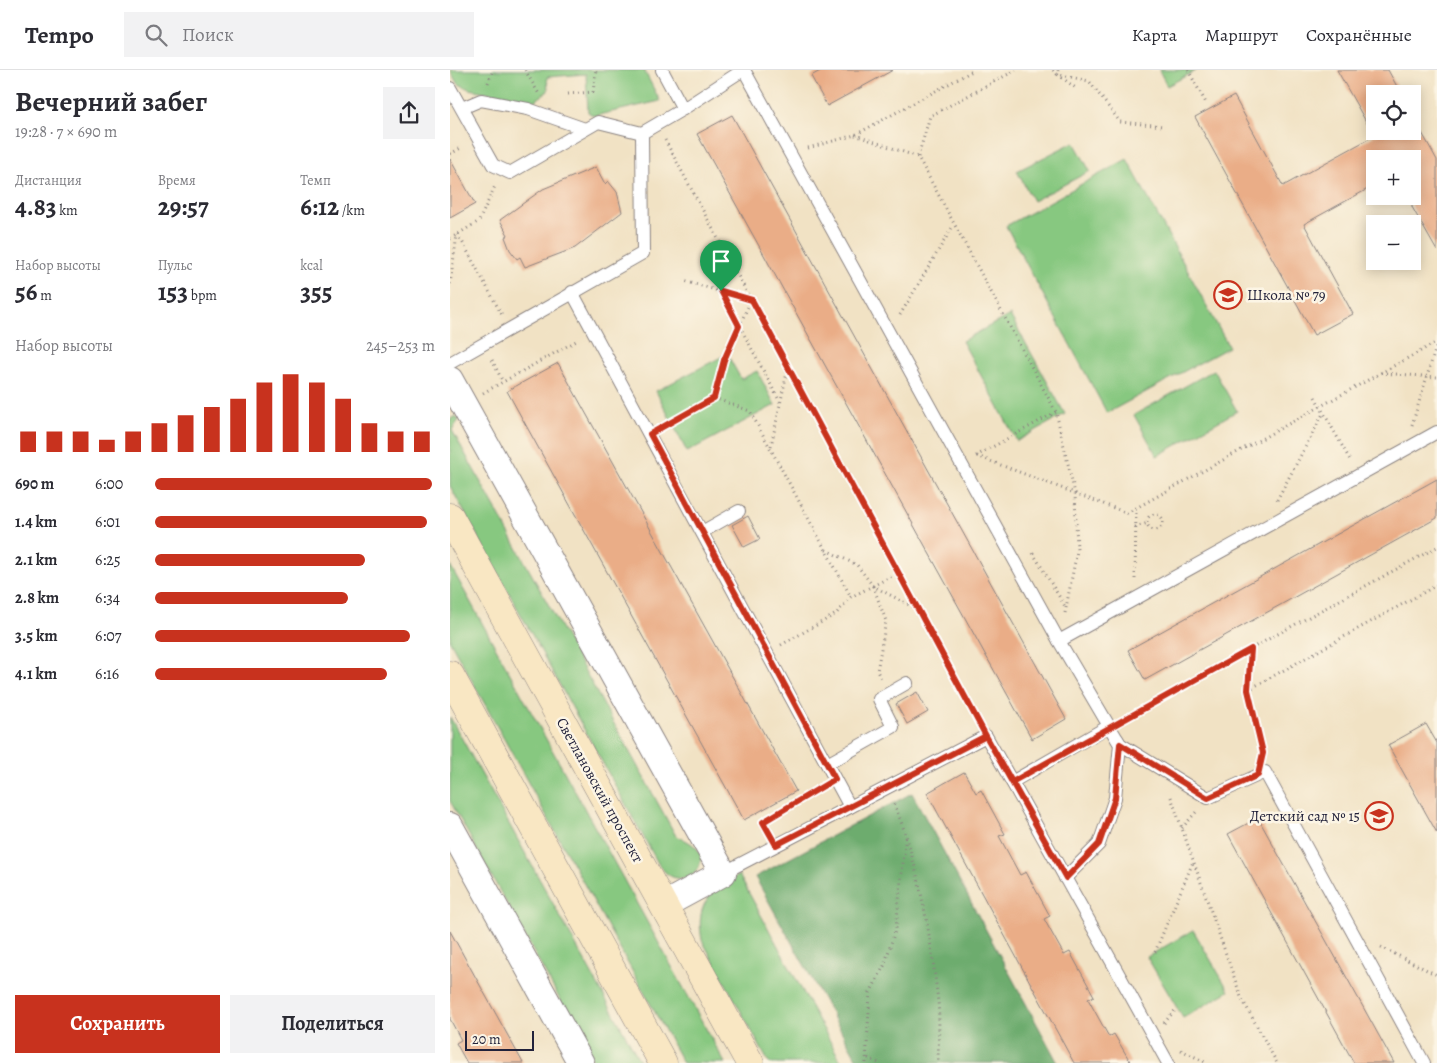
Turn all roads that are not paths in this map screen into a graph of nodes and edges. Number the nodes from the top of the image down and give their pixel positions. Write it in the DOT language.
graph roads {
  1 [pos="662,70"];
  2 [pos="743,70"];
  3 [pos="450,88"];
  4 [pos="462,108"];
  5 [pos="683,109"];
  6 [pos="585,129"];
  7 [pos="642,133"];
  8 [pos="572,292"];
  9 [pos="450,363"];
  10 [pos="450,380"];
  11 [pos="1437,432"];
  12 [pos="740,511"];
  13 [pos="450,517"];
  14 [pos="702,532"];
  15 [pos="1059,641"];
  16 [pos="450,675"];
  17 [pos="907,683"];
  18 [pos="1109,726"];
  19 [pos="1120,744"];
  20 [pos="828,764"];
  21 [pos="1012,782"];
  22 [pos="850,807"];
  23 [pos="450,826"];
  24 [pos="723,872"];
  25 [pos="1066,878"];
  26 [pos="664,905"];
  27 [pos="581,1063"];
  28 [pos="663,1063"];
  29 [pos="750,1063"];
  30 [pos="1168,1063"];
  31 [pos="1424,1063"];
  1 -- 5 [label="lane"];
  2 -- 5 [label="lane"];
  2 -- 15 [label="lane"];
  3 -- 4 [label="lane"];
  4 -- 6 [label="lane"];
  4 -- 6 [label="lane"];
  5 -- 7 [label="lane"];
  6 -- 7 [label="lane"];
  7 -- 8 [label="lane"];
  8 -- 9 [label="lane"];
  8 -- 14 [label="lane"];
  10 -- 24 [label="street"];
  11 -- 15 [label="lane"];
  12 -- 14 [label="lane"];
  13 -- 26 [label="main road, Светлановский проспект"];
  14 -- 20 [label="lane"];
  15 -- 18 [label="lane"];
  16 -- 28 [label="main road"];
  17 -- 20 [label="lane"];
  18 -- 19 [label="lane"];
  18 -- 21 [label="lane"];
  19 -- 25 [label="lane"];
  19 -- 31 [label="lane"];
  20 -- 22 [label="lane"];
  21 -- 22 [label="lane"];
  21 -- 25 [label="lane"];
  22 -- 24 [label="lane"];
  23 -- 27 [label="street"];
  24 -- 26 [label="street"];
  25 -- 30 [label="lane"];
  26 -- 29 [label="main road, Светлановский проспект"];
}
